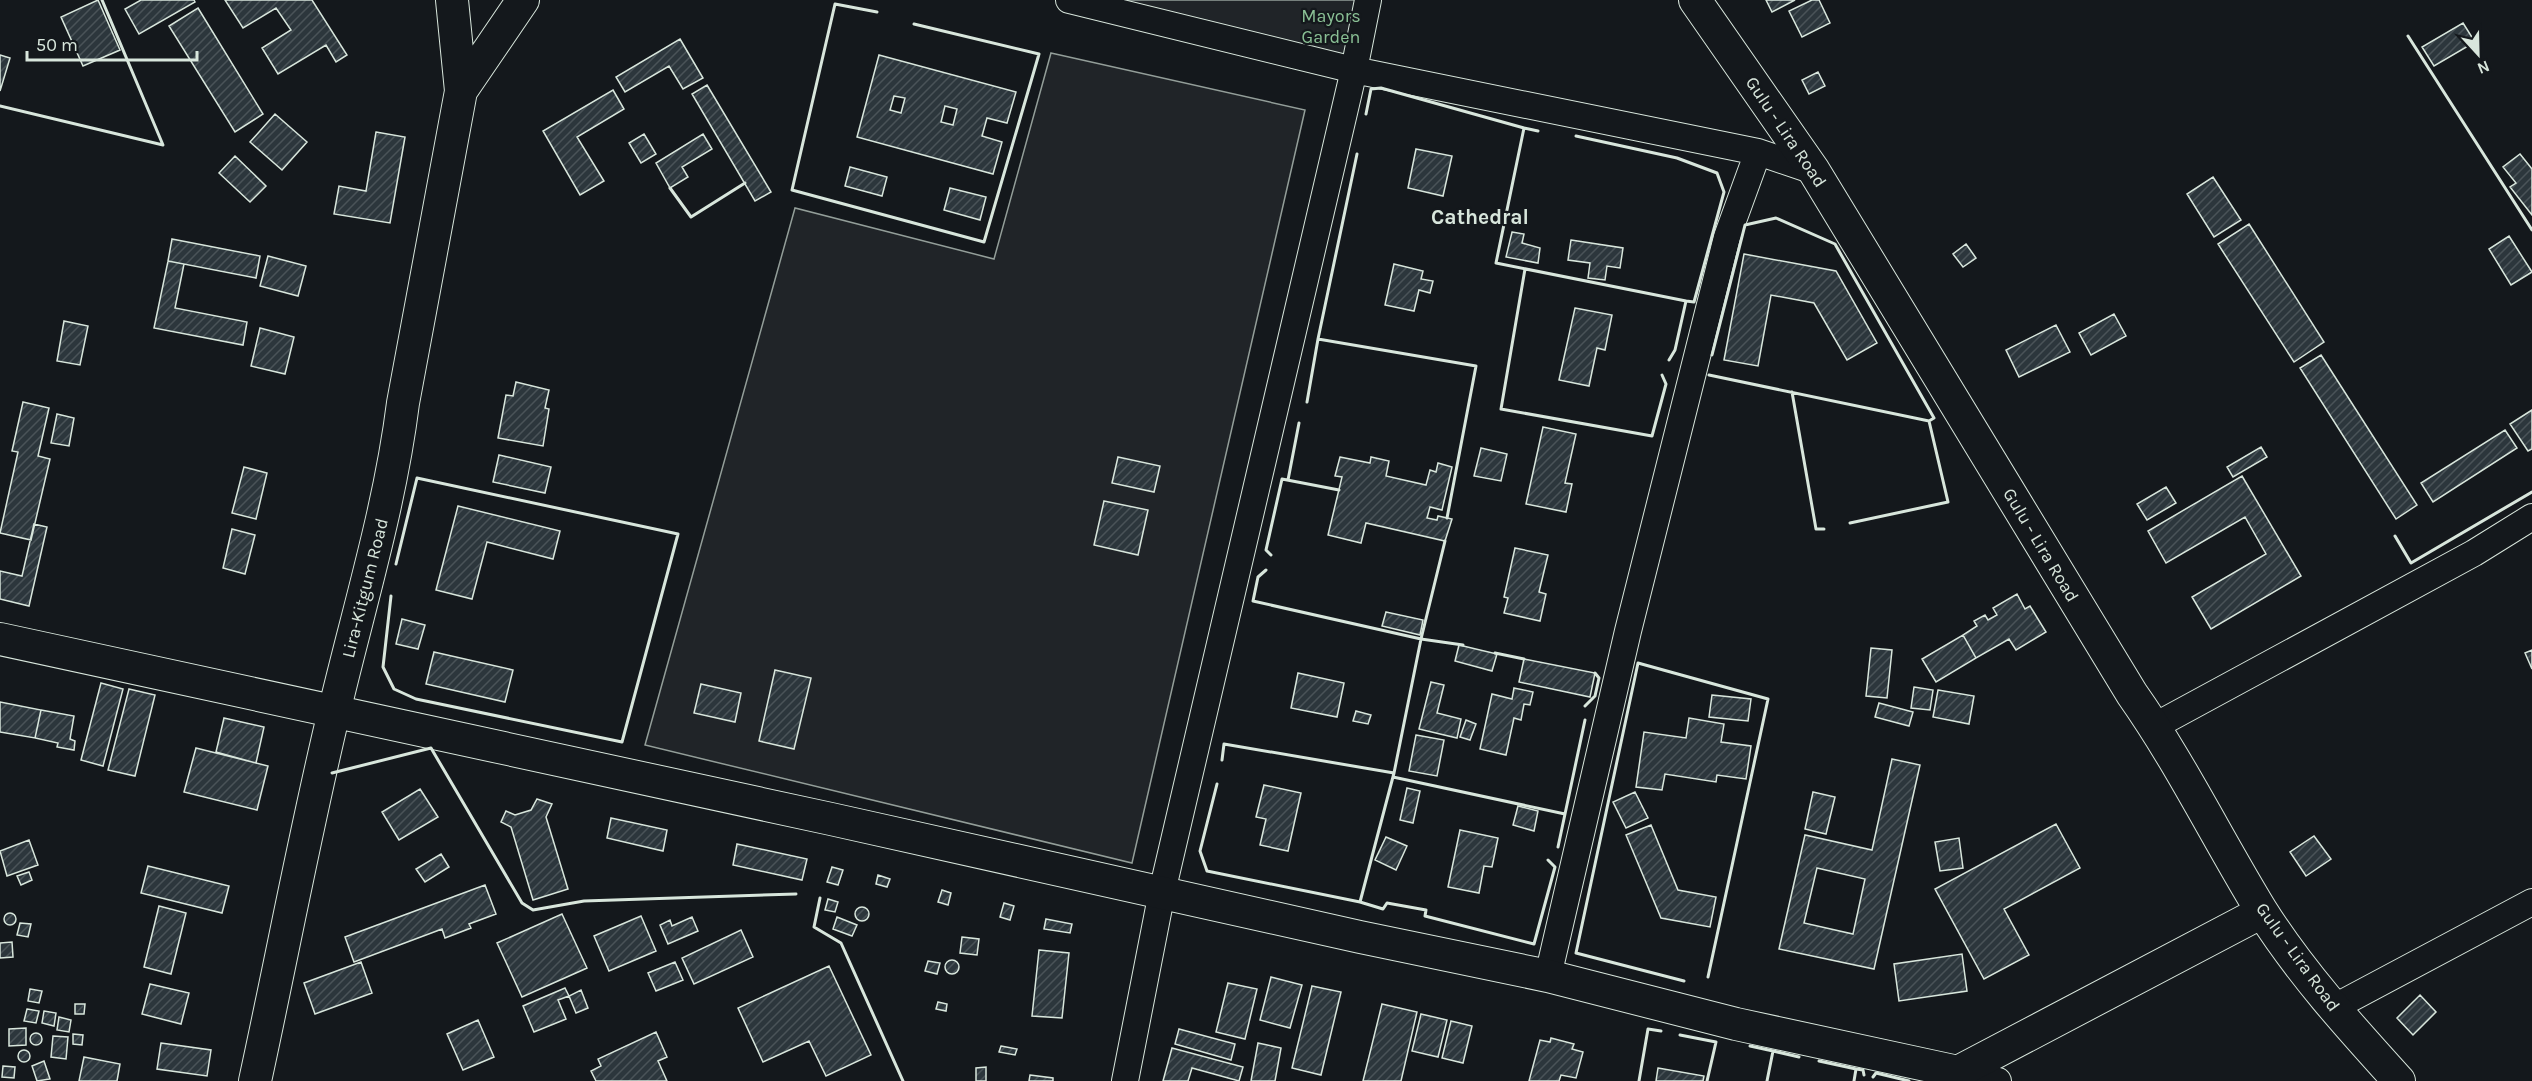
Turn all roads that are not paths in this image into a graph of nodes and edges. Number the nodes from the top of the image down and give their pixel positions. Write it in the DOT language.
graph roads {
  1 [pos="452,0"];
  2 [pos="523,0"];
  3 [pos="1069,0"];
  4 [pos="1368,0"];
  5 [pos="1695,0"];
  6 [pos="1354,70"];
  7 [pos="461,91"];
  8 [pos="1758,152"];
  9 [pos="1814,171"];
  10 [pos="2532,517"];
  11 [pos="0,639"];
  12 [pos="334,711"];
  13 [pos="2155,726"];
  14 [pos="1162,892"];
  15 [pos="2532,902"];
  16 [pos="2262,912"];
  17 [pos="1548,976"];
  18 [pos="2333,1008"];
  19 [pos="1958,1072"];
  20 [pos="255,1081"];
  21 [pos="1125,1081"];
  22 [pos="1998,1081"];
  23 [pos="2399,1081"];
  1 -- 7 [label="main road, Lira-Kitgum Road"];
  2 -- 7 [label="main road, Lira-Kitgum Road"];
  3 -- 6 [label="street"];
  4 -- 6 [label="street"];
  5 -- 9 [label="main road, Gulu - Lira Road"];
  6 -- 8 [label="street"];
  6 -- 14 [label="street"];
  7 -- 12 [label="main road, Lira-Kitgum Road"];
  8 -- 9 [label="street"];
  8 -- 17 [label="street"];
  9 -- 13 [label="main road, Gulu - Lira Road"];
  10 -- 13 [label="street"];
  11 -- 12 [label="main road"];
  12 -- 14 [label="main road"];
  12 -- 20 [label="main road, Lira-Kitgum Road"];
  13 -- 16 [label="main road, Gulu - Lira Road"];
  14 -- 17 [label="main road"];
  14 -- 21 [label="street"];
  15 -- 18 [label="street"];
  16 -- 18 [label="main road, Gulu - Lira Road"];
  16 -- 19 [label="main road"];
  17 -- 19 [label="main road"];
  18 -- 23 [label="main road, Gulu - Lira Road"];
  19 -- 22 [label="street"];
}
